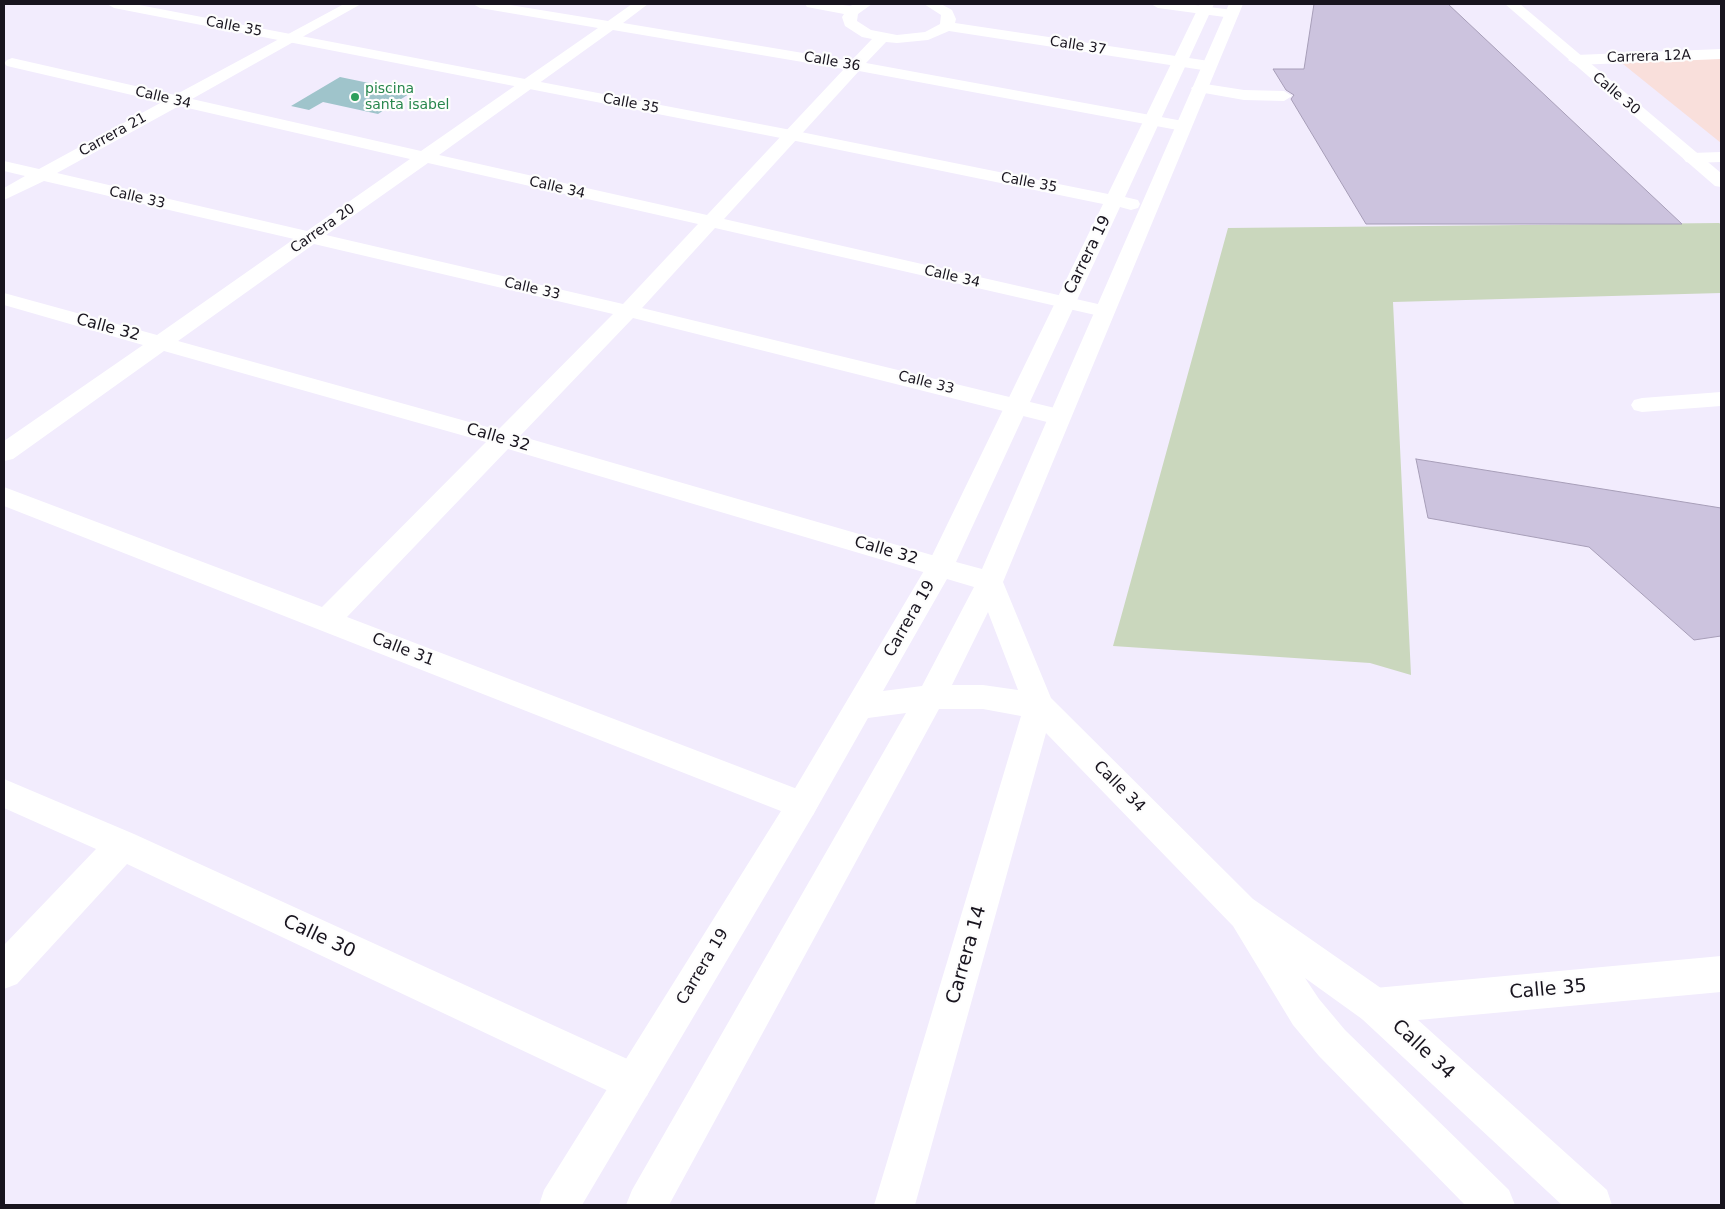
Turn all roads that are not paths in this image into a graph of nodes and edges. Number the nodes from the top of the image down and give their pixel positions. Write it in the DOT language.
graph roads {
  1 [pos="114,4"];
  2 [pos="354,4"];
  3 [pos="480,4"];
  4 [pos="641,4"];
  5 [pos="812,4"];
  6 [pos="931,4"];
  7 [pos="1158,4"];
  8 [pos="1512,4"];
  9 [pos="859,7"];
  10 [pos="1220,8"];
  11 [pos="612,24"];
  12 [pos="947,26"];
  13 [pos="291,38"];
  14 [pos="881,38"];
  15 [pos="1721,54"];
  16 [pos="1576,60"];
  17 [pos="1181,62"];
  18 [pos="12,63"];
  19 [pos="855,66"];
  20 [pos="1204,77"];
  21 [pos="527,84"];
  22 [pos="1284,96"];
  23 [pos="176,101"];
  24 [pos="1152,120"];
  25 [pos="1183,126"];
  26 [pos="791,135"];
  27 [pos="423,157"];
  28 [pos="1721,157"];
  29 [pos="1692,158"];
  30 [pos="4,166"];
  31 [pos="40,175"];
  32 [pos="1721,182"];
  33 [pos="4,195"];
  34 [pos="1114,200"];
  35 [pos="1148,207"];
  36 [pos="709,223"];
  37 [pos="309,238"];
  38 [pos="4,299"];
  39 [pos="1065,303"];
  40 [pos="628,311"];
  41 [pos="1104,311"];
  42 [pos="160,343"];
  43 [pos="1721,399"];
  44 [pos="1016,405"];
  45 [pos="1642,405"];
  46 [pos="1059,417"];
  47 [pos="503,439"];
  48 [pos="4,453"];
  49 [pos="4,496"];
  50 [pos="940,566"];
  51 [pos="990,582"];
  52 [pos="326,620"];
  53 [pos="931,696"];
  54 [pos="1040,706"];
  55 [pos="859,707"];
  56 [pos="4,793"];
  57 [pos="802,805"];
  58 [pos="122,845"];
  59 [pos="1241,912"];
  60 [pos="4,971"];
  61 [pos="1721,974"];
  62 [pos="1375,1006"];
  63 [pos="633,1082"];
  64 [pos="1585,1203"];
  65 [pos="559,1205"];
  66 [pos="647,1205"];
  67 [pos="894,1205"];
  68 [pos="1494,1205"];
  1 -- 13 [label="street, Calle 35"];
  2 -- 13 [label="street, Carrera 21"];
  3 -- 11 [label="street, Calle 36"];
  4 -- 11 [label="street, Carrera 20"];
  5 -- 9 [label="street"];
  6 -- 12 [label="street"];
  7 -- 10 [label="street"];
  8 -- 16 [label="street, Calle 30"];
  9 -- 14 [label="street"];
  10 -- 17 [label="street, Carrera 19"];
  10 -- 20 [label="street"];
  11 -- 19 [label="street, Calle 36"];
  11 -- 21 [label="street, Carrera 20"];
  12 -- 14 [label="street"];
  12 -- 17 [label="street, Calle 37"];
  13 -- 21 [label="street, Calle 35"];
  13 -- 23 [label="street, Carrera 21"];
  14 -- 19 [label="street"];
  15 -- 16 [label="street, Carrera 12A"];
  16 -- 29 [label="street, Calle 30"];
  17 -- 20 [label="street, Calle 37"];
  17 -- 24 [label="street, Carrera 19"];
  18 -- 23 [label="street, Calle 34"];
  19 -- 24 [label="street, Calle 36"];
  19 -- 26 [label="street"];
  20 -- 22 [label="street, Calle 37"];
  20 -- 25 [label="street"];
  21 -- 26 [label="street, Calle 35"];
  21 -- 27 [label="street, Carrera 20"];
  23 -- 27 [label="street, Calle 34"];
  23 -- 31 [label="street, Carrera 21"];
  24 -- 25 [label="street, Calle 36"];
  24 -- 34 [label="street, Carrera 19"];
  25 -- 35 [label="street"];
  26 -- 34 [label="street, Calle 35"];
  26 -- 36 [label="street"];
  27 -- 36 [label="street, Calle 34"];
  27 -- 37 [label="street, Carrera 20"];
  28 -- 29 [label="street"];
  29 -- 32 [label="street, Calle 30"];
  30 -- 31 [label="street, Calle 33"];
  31 -- 33 [label="street, Carrera 21"];
  31 -- 37 [label="street, Calle 33"];
  34 -- 35 [label="street, Calle 35"];
  34 -- 39 [label="street, Carrera 19"];
  35 -- 41 [label="street"];
  36 -- 39 [label="street, Calle 34"];
  36 -- 40 [label="street"];
  37 -- 40 [label="street, Calle 33"];
  37 -- 42 [label="street, Carrera 20"];
  38 -- 42 [label="street, Calle 32"];
  39 -- 41 [label="street, Calle 34"];
  39 -- 44 [label="street, Carrera 19"];
  40 -- 44 [label="street, Calle 33"];
  40 -- 47 [label="street"];
  41 -- 46 [label="street"];
  42 -- 47 [label="street, Calle 32"];
  42 -- 48 [label="street, Carrera 20"];
  43 -- 45 [label="street"];
  44 -- 46 [label="street, Calle 33"];
  44 -- 50 [label="street, Carrera 19"];
  46 -- 51 [label="street"];
  47 -- 50 [label="street, Calle 32"];
  47 -- 52 [label="street"];
  49 -- 52 [label="street, Calle 31"];
  50 -- 51 [label="street, Calle 32"];
  50 -- 55 [label="street, Carrera 19"];
  51 -- 53 [label="street"];
  51 -- 54 [label="street, Calle 34"];
  52 -- 57 [label="street, Calle 31"];
  53 -- 54 [label="street"];
  53 -- 55 [label="street"];
  53 -- 66 [label="street"];
  54 -- 59 [label="street, Calle 34"];
  54 -- 67 [label="street, Carrera 14"];
  55 -- 57 [label="street, Carrera 19"];
  56 -- 58 [label="street, Calle 30"];
  57 -- 63 [label="street, Carrera 19"];
  58 -- 60 [label="street"];
  58 -- 63 [label="street, Calle 30"];
  59 -- 62 [label="street, Calle 34"];
  59 -- 68 [label="street, Calle 34"];
  61 -- 62 [label="street, Calle 35"];
  62 -- 64 [label="street, Calle 34"];
  63 -- 65 [label="street, Carrera 19"];
}
